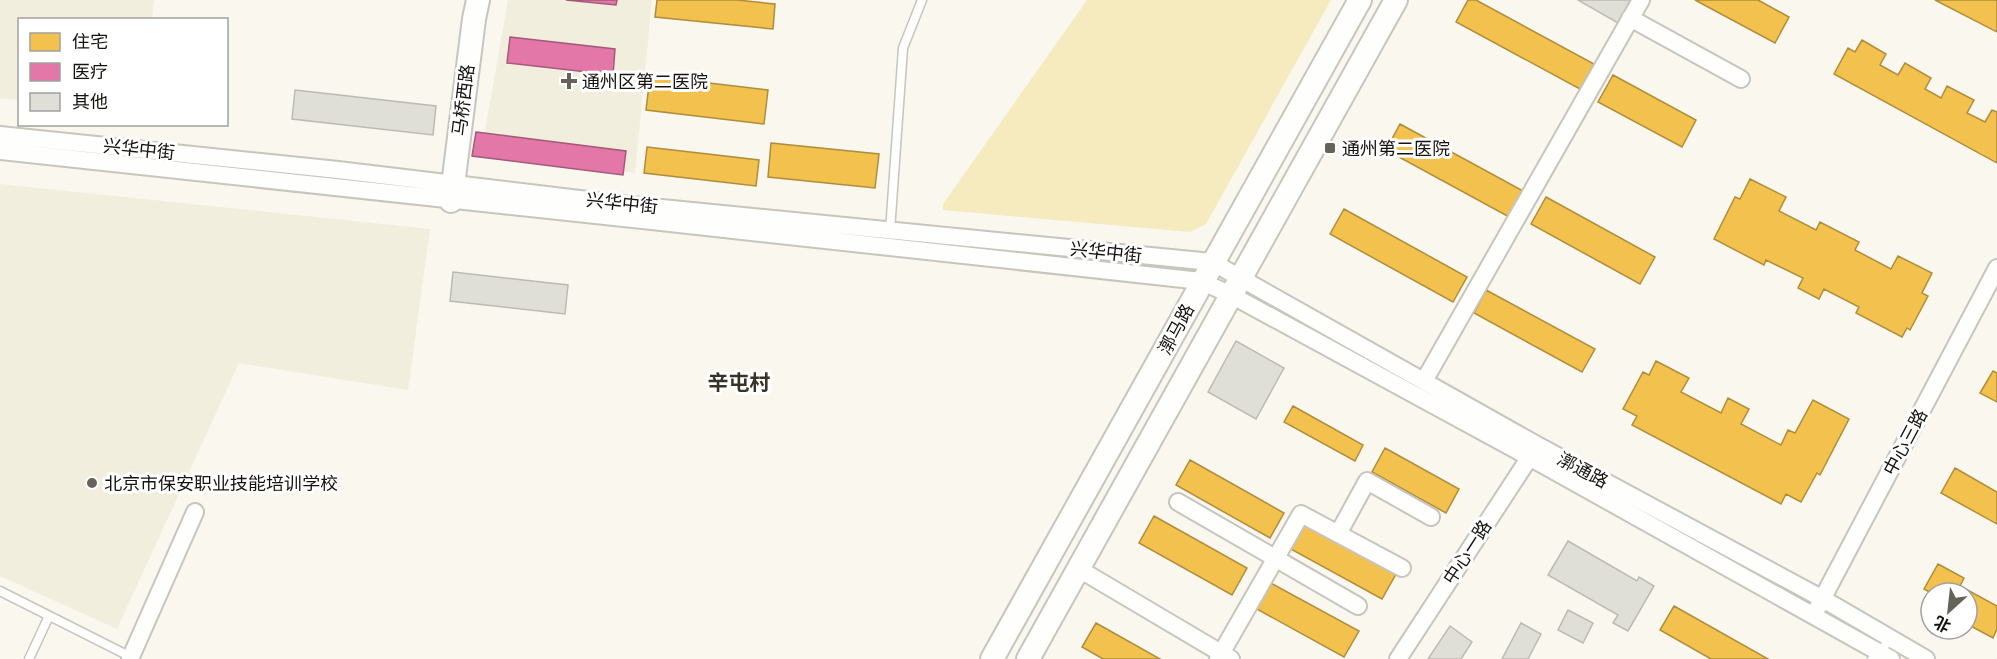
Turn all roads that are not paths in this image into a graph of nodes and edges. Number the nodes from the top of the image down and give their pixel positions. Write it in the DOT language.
graph roads {
  1 [pos="478,0"];
  2 [pos="922,0"];
  3 [pos="1360,0"];
  4 [pos="1396,0"];
  5 [pos="1641,0"];
  6 [pos="1630,18"];
  7 [pos="1741,79"];
  8 [pos="0,135"];
  9 [pos="0,151"];
  10 [pos="452,192"];
  11 [pos="890,231"];
  12 [pos="1997,268"];
  13 [pos="1207,272"];
  14 [pos="1237,286"];
  15 [pos="1424,381"];
  16 [pos="1533,451"];
  17 [pos="1178,502"];
  18 [pos="195,512"];
  19 [pos="1431,516"];
  20 [pos="1338,534"];
  21 [pos="1276,560"];
  22 [pos="1079,568"];
  23 [pos="1402,568"];
  24 [pos="0,591"];
  25 [pos="1823,598"];
  26 [pos="1358,606"];
  27 [pos="49,616"];
  28 [pos="1814,616"];
  29 [pos="1891,639"];
  30 [pos="1224,657"];
  31 [pos="1881,657"];
  32 [pos="130,658"];
  33 [pos="29,659"];
  34 [pos="992,659"];
  35 [pos="1028,659"];
  36 [pos="1398,659"];
  37 [pos="1926,659"];
  1 -- 10 [label="main road, 马桥西路"];
  2 -- 11 [label="lane"];
  3 -- 13 [label="main road, 漷马路"];
  4 -- 14 [label="main road, 漷马路"];
  5 -- 6 [label="street"];
  6 -- 7 [label="street"];
  6 -- 15 [label="street"];
  8 -- 10 [label="street, 兴华中街"];
  9 -- 10 [label="street, 兴华中街"];
  10 -- 11 [label="street, 兴华中街"];
  10 -- 13 [label="street, 兴华中街"];
  11 -- 13 [label="street, 兴华中街"];
  12 -- 25 [label="street, 中心三路"];
  13 -- 14 [label="street, 兴华中街"];
  13 -- 34 [label="main road, 漷马路"];
  14 -- 15 [label="street, 漷通路"];
  14 -- 16 [label="street, 漷通路"];
  14 -- 22 [label="main road, 漷马路"];
  15 -- 16 [label="street, 漷通路"];
  16 -- 25 [label="street, 漷通路"];
  16 -- 28 [label="street, 漷通路"];
  16 -- 36 [label="street, 中心一路"];
  17 -- 21 [label="street"];
  18 -- 32 [label="street"];
  19 -- 20 [label="street"];
  20 -- 21 [label="street"];
  20 -- 23 [label="street"];
  21 -- 26 [label="street"];
  21 -- 30 [label="street"];
  22 -- 30 [label="street"];
  22 -- 35 [label="main road, 漷马路"];
  24 -- 27 [label="lane"];
  25 -- 28 [label="street, 中心三路"];
  25 -- 29 [label="street, 漷通路"];
  27 -- 32 [label="lane"];
  27 -- 33 [label="lane"];
  28 -- 31 [label="street, 漷通路"];
  29 -- 31 [label="lane"];
  29 -- 37 [label="street, 漷通路"];
}
